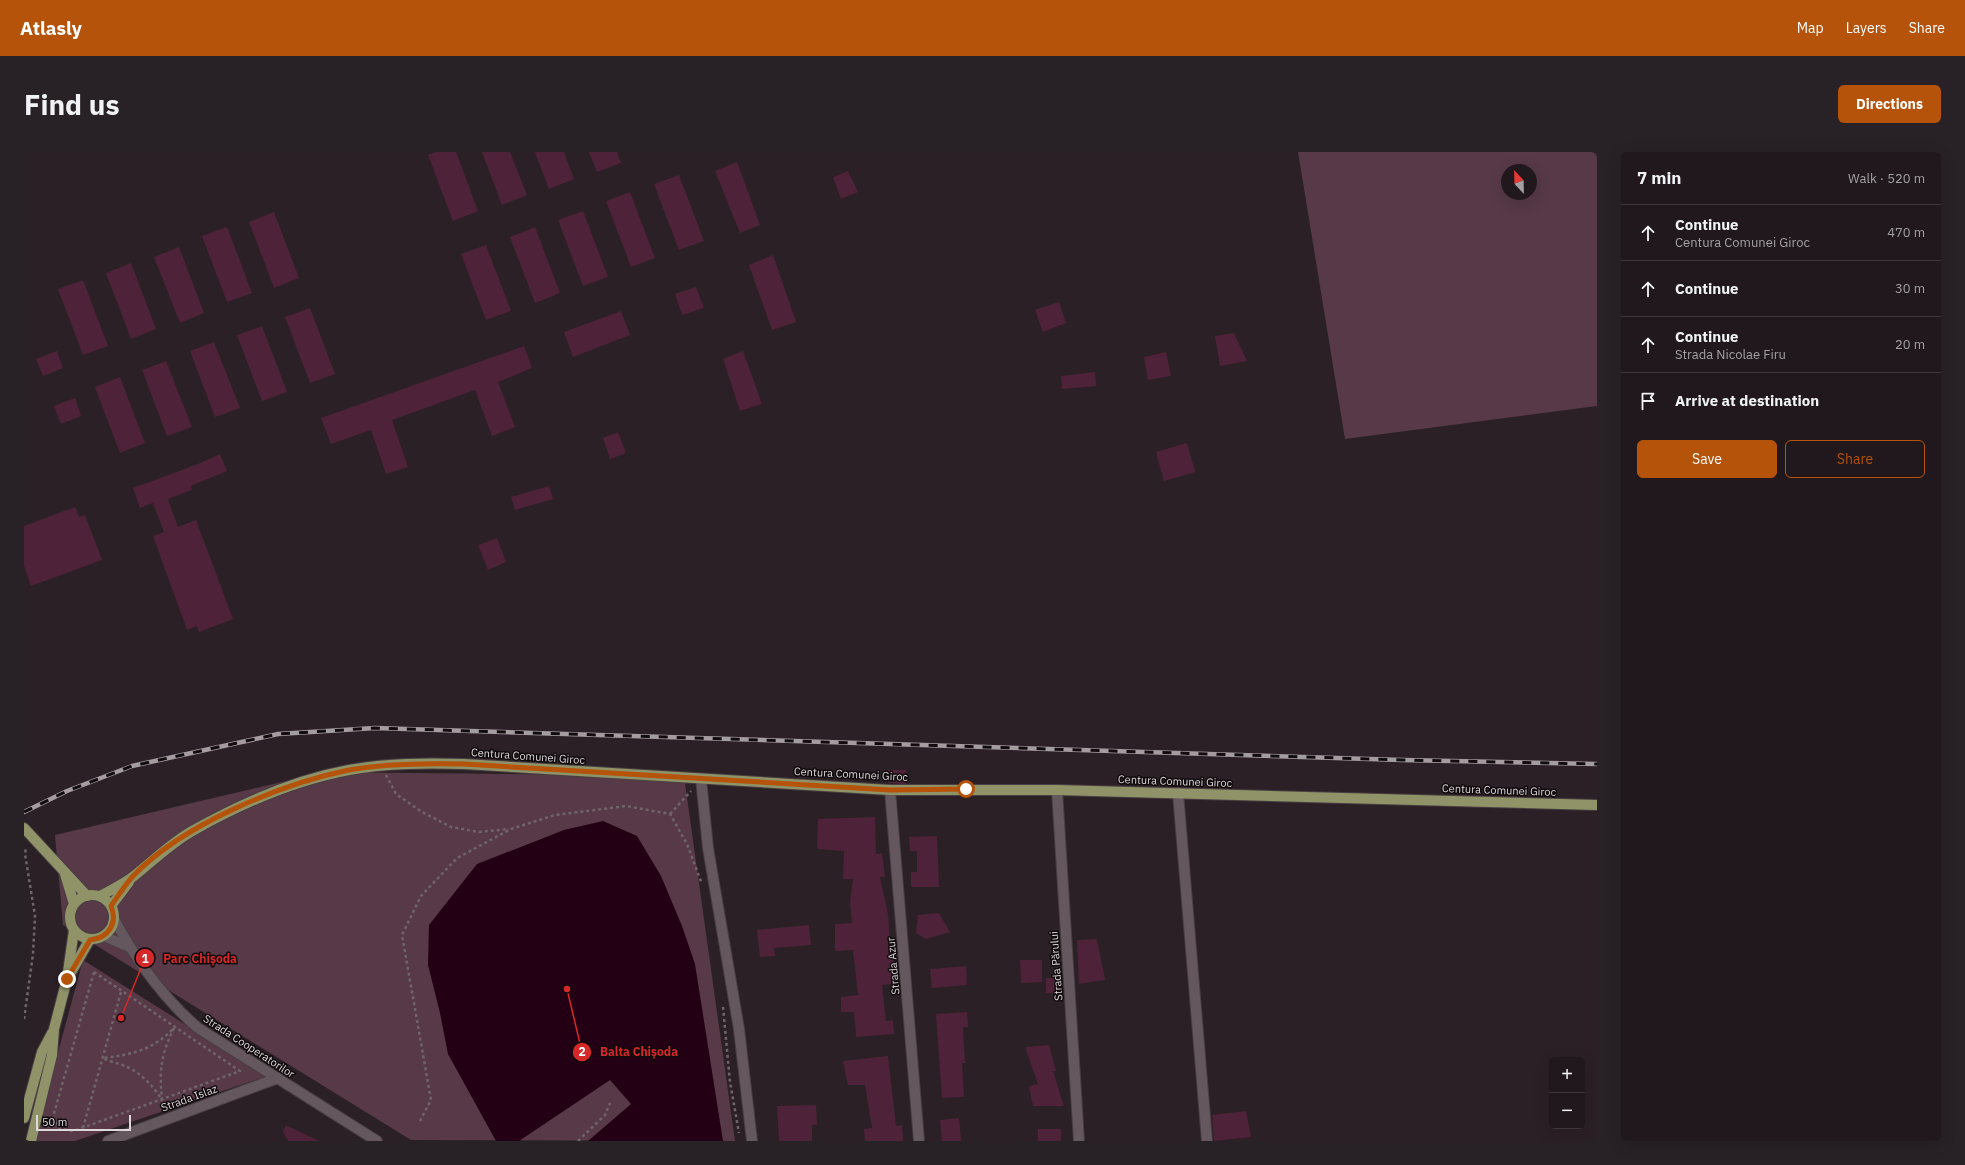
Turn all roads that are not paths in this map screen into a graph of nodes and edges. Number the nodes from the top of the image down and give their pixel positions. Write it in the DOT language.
graph roads {
  1 [pos="701,779"];
  2 [pos="890,790"];
  3 [pos="1057,790"];
  4 [pos="1178,793"];
  5 [pos="1597,805"];
  6 [pos="27,831"];
  7 [pos="64,872"];
  8 [pos="132,877"];
  9 [pos="87,896"];
  10 [pos="100,896"];
  11 [pos="74,904"];
  12 [pos="111,906"];
  13 [pos="114,919"];
  14 [pos="74,930"];
  15 [pos="104,936"];
  16 [pos="90,940"];
  17 [pos="129,947"];
  18 [pos="67,979"];
  19 [pos="54,1029"];
  20 [pos="278,1078"];
  21 [pos="24,1118"];
  22 [pos="31,1141"];
  23 [pos="108,1141"];
  24 [pos="377,1141"];
  25 [pos="752,1141"];
  26 [pos="919,1141"];
  27 [pos="1079,1141"];
  28 [pos="1207,1141"];
  1 -- 2 [label="main road, Centura Comunei Giroc"];
  1 -- 8 [label="main road, Centura Comunei Giroc"];
  1 -- 25 [label="street"];
  2 -- 3 [label="main road, Centura Comunei Giroc"];
  2 -- 26 [label="street, Strada Azur"];
  3 -- 4 [label="main road, Centura Comunei Giroc"];
  3 -- 27 [label="street, Strada Părului"];
  4 -- 5 [label="main road, Centura Comunei Giroc"];
  4 -- 28 [label="street"];
  6 -- 7 [label="main road"];
  7 -- 9 [label="main road"];
  7 -- 11 [label="main road"];
  8 -- 10 [label="main road, Centura Comunei Giroc"];
  8 -- 12 [label="main road, Centura Comunei Giroc"];
  9 -- 10 [label="main road"];
  9 -- 11 [label="main road"];
  10 -- 12 [label="main road"];
  11 -- 14 [label="main road"];
  12 -- 13 [label="main road"];
  13 -- 15 [label="main road"];
  13 -- 17 [label="street, Strada Cooperatorilor"];
  14 -- 16 [label="main road"];
  14 -- 18 [label="main road"];
  15 -- 16 [label="main road"];
  15 -- 17 [label="street, Strada Cooperatorilor"];
  16 -- 18 [label="main road"];
  17 -- 20 [label="street, Strada Cooperatorilor"];
  18 -- 19 [label="main road"];
  19 -- 21 [label="main road"];
  19 -- 22 [label="main road"];
  20 -- 23 [label="street, Strada Islaz"];
  20 -- 24 [label="street, Strada Cooperatorilor"];
}
